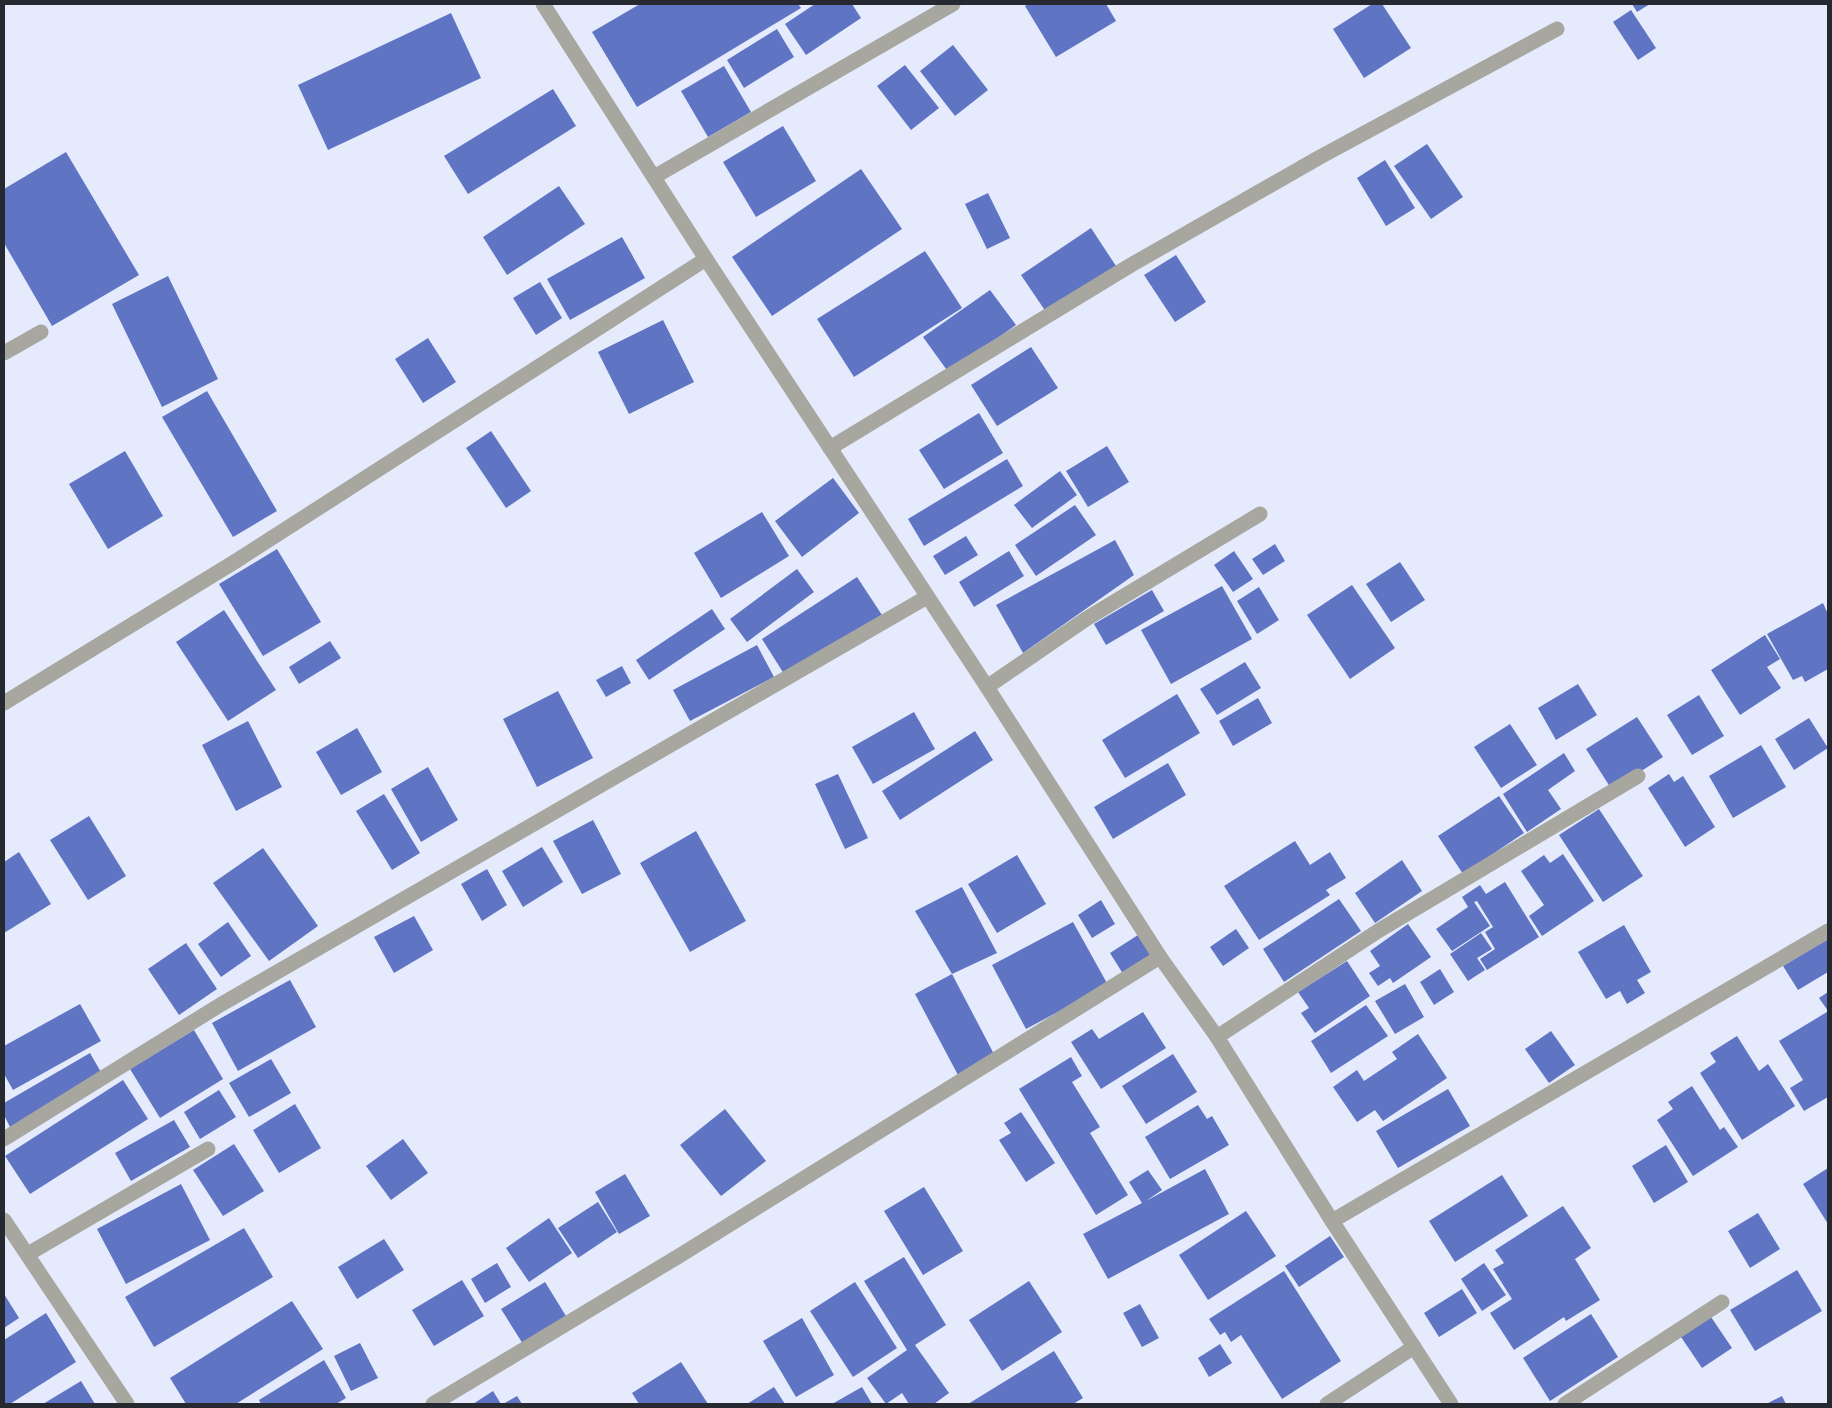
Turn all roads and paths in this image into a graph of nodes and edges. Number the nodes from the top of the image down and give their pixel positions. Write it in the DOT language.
graph roads {
  1 [pos="543,4"];
  2 [pos="954,4"];
  3 [pos="1557,29"];
  4 [pos="654,177"];
  5 [pos="706,259"];
  6 [pos="41,332"];
  7 [pos="4,352"];
  8 [pos="830,448"];
  9 [pos="1260,514"];
  10 [pos="928,596"];
  11 [pos="987,687"];
  12 [pos="4,703"];
  13 [pos="1638,776"];
  14 [pos="1828,931"];
  15 [pos="1160,957"];
  16 [pos="1217,1037"];
  17 [pos="4,1139"];
  18 [pos="208,1149"];
  19 [pos="1332,1221"];
  20 [pos="6,1228"];
  21 [pos="28,1254"];
  22 [pos="1722,1302"];
  23 [pos="1414,1347"];
  24 [pos="127,1404"];
  25 [pos="433,1404"];
  26 [pos="1327,1404"];
  27 [pos="1451,1404"];
  28 [pos="1565,1404"];
  1 -- 4 [label="street"];
  2 -- 4 [label="street"];
  3 -- 8 [label="street"];
  4 -- 5 [label="street"];
  5 -- 8 [label="street"];
  5 -- 12 [label="street"];
  6 -- 7 [label="street"];
  8 -- 10 [label="street"];
  9 -- 11 [label="street"];
  10 -- 11 [label="street"];
  10 -- 17 [label="street"];
  11 -- 15 [label="street"];
  13 -- 16 [label="street"];
  14 -- 19 [label="street"];
  15 -- 16 [label="street"];
  15 -- 25 [label="street"];
  16 -- 19 [label="street"];
  18 -- 21 [label="street"];
  19 -- 23 [label="street"];
  20 -- 21 [label="street"];
  21 -- 24 [label="street"];
  22 -- 28 [label="street"];
  23 -- 26 [label="street"];
  23 -- 27 [label="street"];
}
